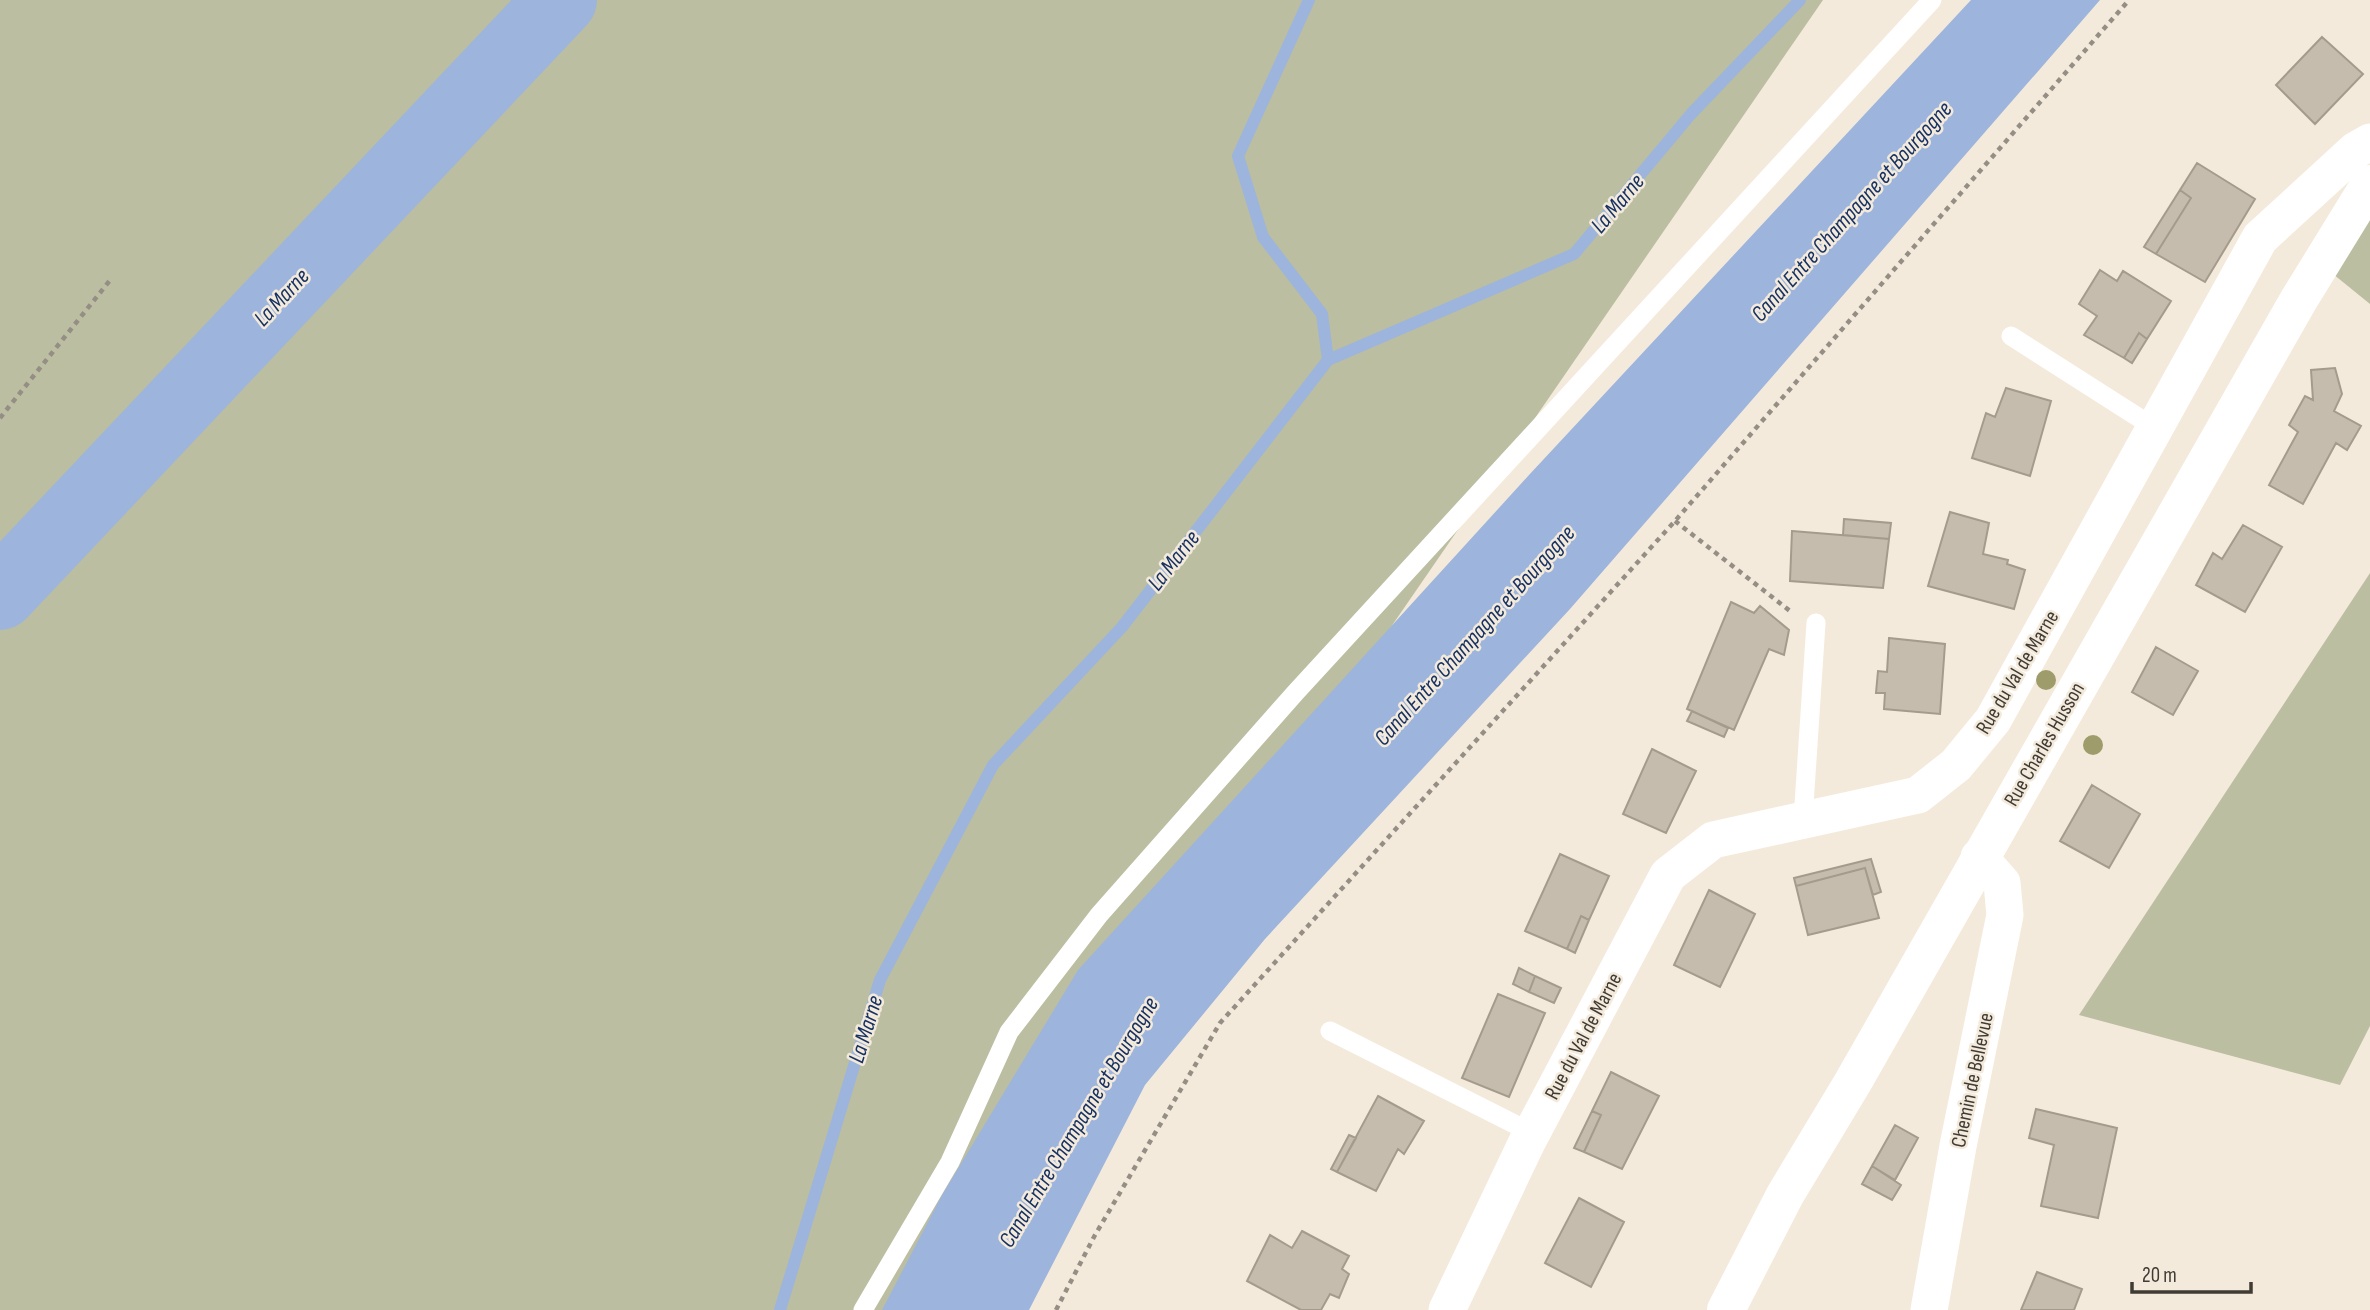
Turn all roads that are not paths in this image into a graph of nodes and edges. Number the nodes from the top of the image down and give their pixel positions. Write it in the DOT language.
graph roads {
  1 [pos="1933,0"];
  2 [pos="2370,142"];
  3 [pos="2370,184"];
  4 [pos="2011,336"];
  5 [pos="2155,428"];
  6 [pos="1816,622"];
  7 [pos="1803,820"];
  8 [pos="1979,857"];
  9 [pos="1330,1031"];
  10 [pos="1530,1137"];
  11 [pos="863,1310"];
  12 [pos="1447,1310"];
  13 [pos="1726,1310"];
  14 [pos="1928,1310"];
  1 -- 11 [label="lane"];
  2 -- 5 [label="street, Rue du Val de Marne"];
  3 -- 8 [label="street, Rue Charles Husson"];
  4 -- 5 [label="lane"];
  5 -- 7 [label="street, Rue du Val de Marne"];
  6 -- 7 [label="lane"];
  7 -- 10 [label="street, Rue du Val de Marne"];
  8 -- 13 [label="street, Rue Charles Husson"];
  8 -- 14 [label="street, Chemin de Bellevue"];
  9 -- 10 [label="lane"];
  10 -- 12 [label="street, Rue du Val de Marne"];
}
